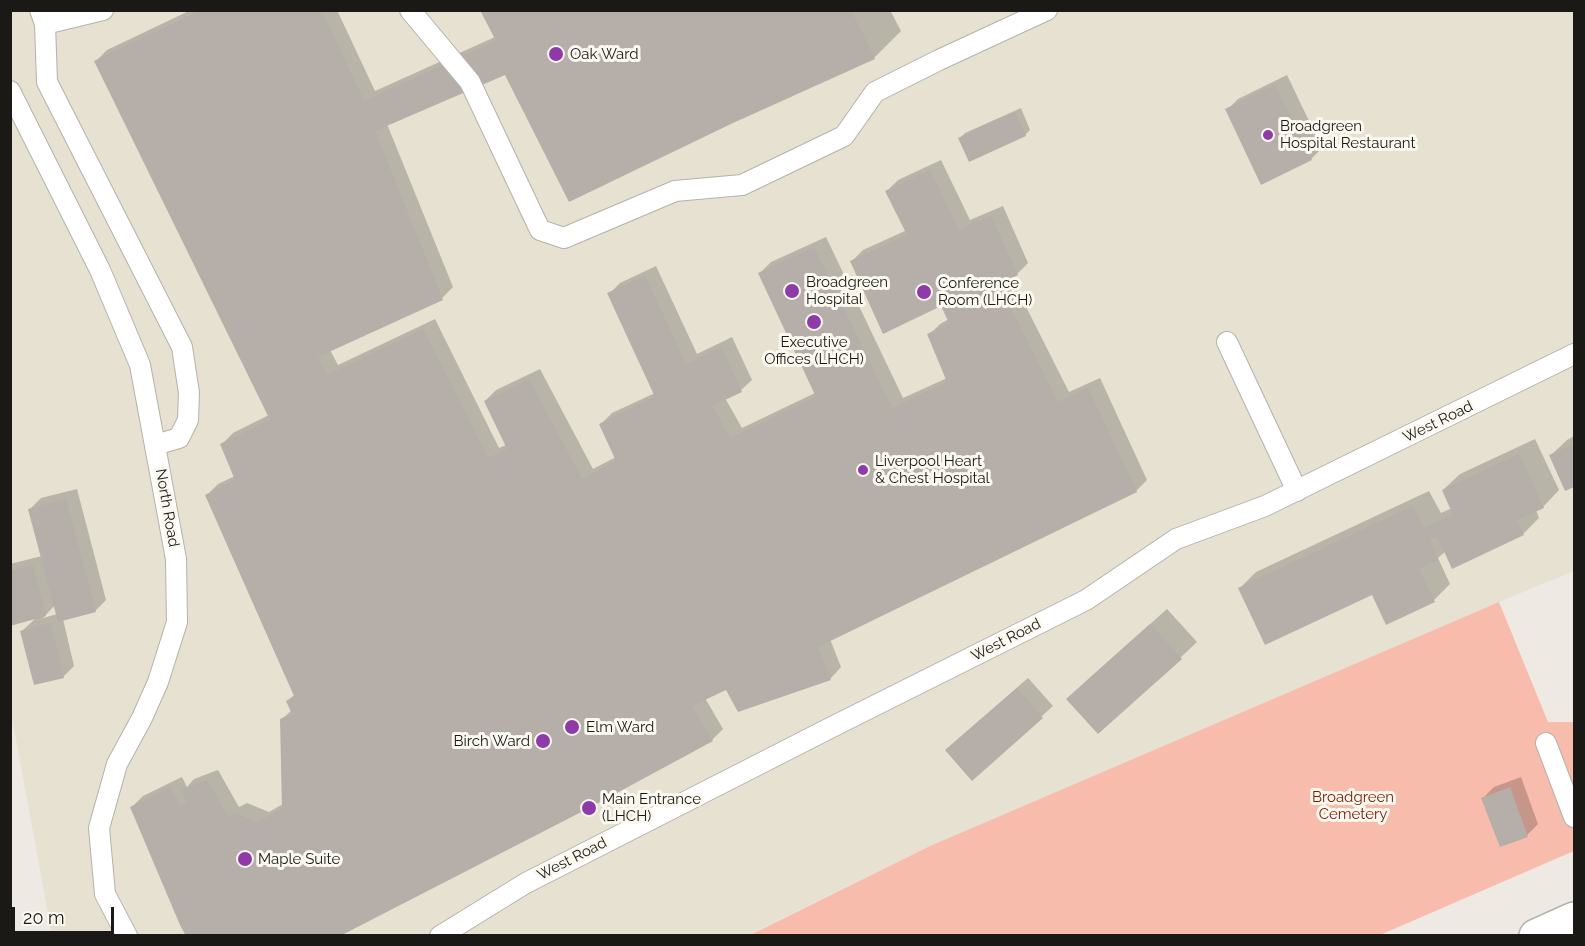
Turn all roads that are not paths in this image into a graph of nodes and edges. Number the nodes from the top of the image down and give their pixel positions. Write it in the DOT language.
graph roads {
  1 [pos="103,10"];
  2 [pos="410,10"];
  3 [pos="1047,10"];
  4 [pos="43,17"];
  5 [pos="10,91"];
  6 [pos="1227,342"];
  7 [pos="1575,354"];
  8 [pos="155,445"];
  9 [pos="1297,491"];
  10 [pos="1546,743"];
  11 [pos="1575,817"];
  12 [pos="1575,919"];
  13 [pos="127,936"];
  14 [pos="440,936"];
  15 [pos="1536,936"];
  1 -- 4 [label="lane"];
  2 -- 3 [label="lane"];
  4 -- 8 [label="lane"];
  5 -- 8 [label="lane, North Road"];
  6 -- 9 [label="lane"];
  7 -- 9 [label="lane, West Road"];
  8 -- 13 [label="lane, North Road"];
  9 -- 14 [label="lane, West Road"];
  10 -- 11 [label="lane"];
  12 -- 15 [label="street"];
}
